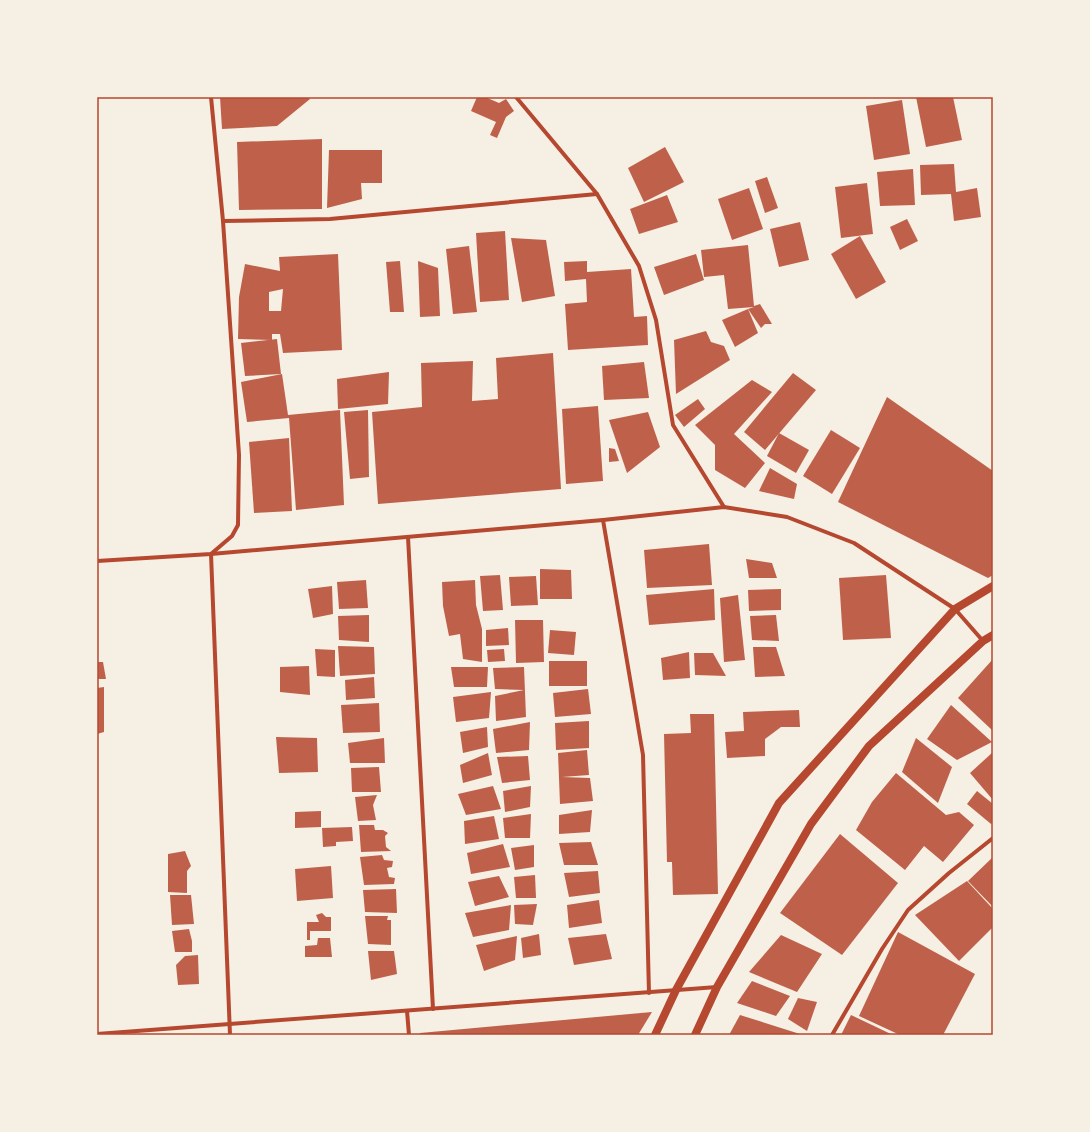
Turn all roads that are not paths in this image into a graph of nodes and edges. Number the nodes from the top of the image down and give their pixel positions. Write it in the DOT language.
graph roads {
  1 [pos="211,97"];
  2 [pos="516,97"];
  3 [pos="597,194"];
  4 [pos="223,221"];
  5 [pos="724,507"];
  6 [pos="603,520"];
  7 [pos="408,537"];
  8 [pos="211,554"];
  9 [pos="97,561"];
  10 [pos="993,586"];
  11 [pos="956,609"];
  12 [pos="993,635"];
  13 [pos="983,641"];
  14 [pos="993,838"];
  15 [pos="717,987"];
  16 [pos="676,990"];
  17 [pos="649,992"];
  18 [pos="433,1009"];
  19 [pos="407,1011"];
  20 [pos="230,1024"];
  21 [pos="97,1034"];
  22 [pos="230,1035"];
  23 [pos="408,1035"];
  24 [pos="655,1035"];
  25 [pos="695,1035"];
  26 [pos="832,1035"];
  1 -- 4 [label="street"];
  2 -- 3 [label="street"];
  3 -- 4 [label="street"];
  3 -- 5 [label="street"];
  4 -- 8 [label="street"];
  5 -- 6 [label="street"];
  5 -- 11 [label="street"];
  6 -- 7 [label="street"];
  6 -- 17 [label="street"];
  7 -- 8 [label="street"];
  7 -- 18 [label="street"];
  8 -- 9 [label="street"];
  8 -- 20 [label="street"];
  10 -- 11 [label="main road"];
  11 -- 13 [label="street"];
  11 -- 16 [label="main road"];
  12 -- 13 [label="main road"];
  13 -- 15 [label="main road"];
  14 -- 26 [label="street"];
  15 -- 16 [label="street"];
  15 -- 25 [label="main road"];
  16 -- 17 [label="street"];
  16 -- 24 [label="main road"];
  17 -- 18 [label="street"];
  18 -- 19 [label="street"];
  19 -- 20 [label="street"];
  19 -- 23 [label="street"];
  20 -- 21 [label="street"];
  20 -- 22 [label="street"];
}
